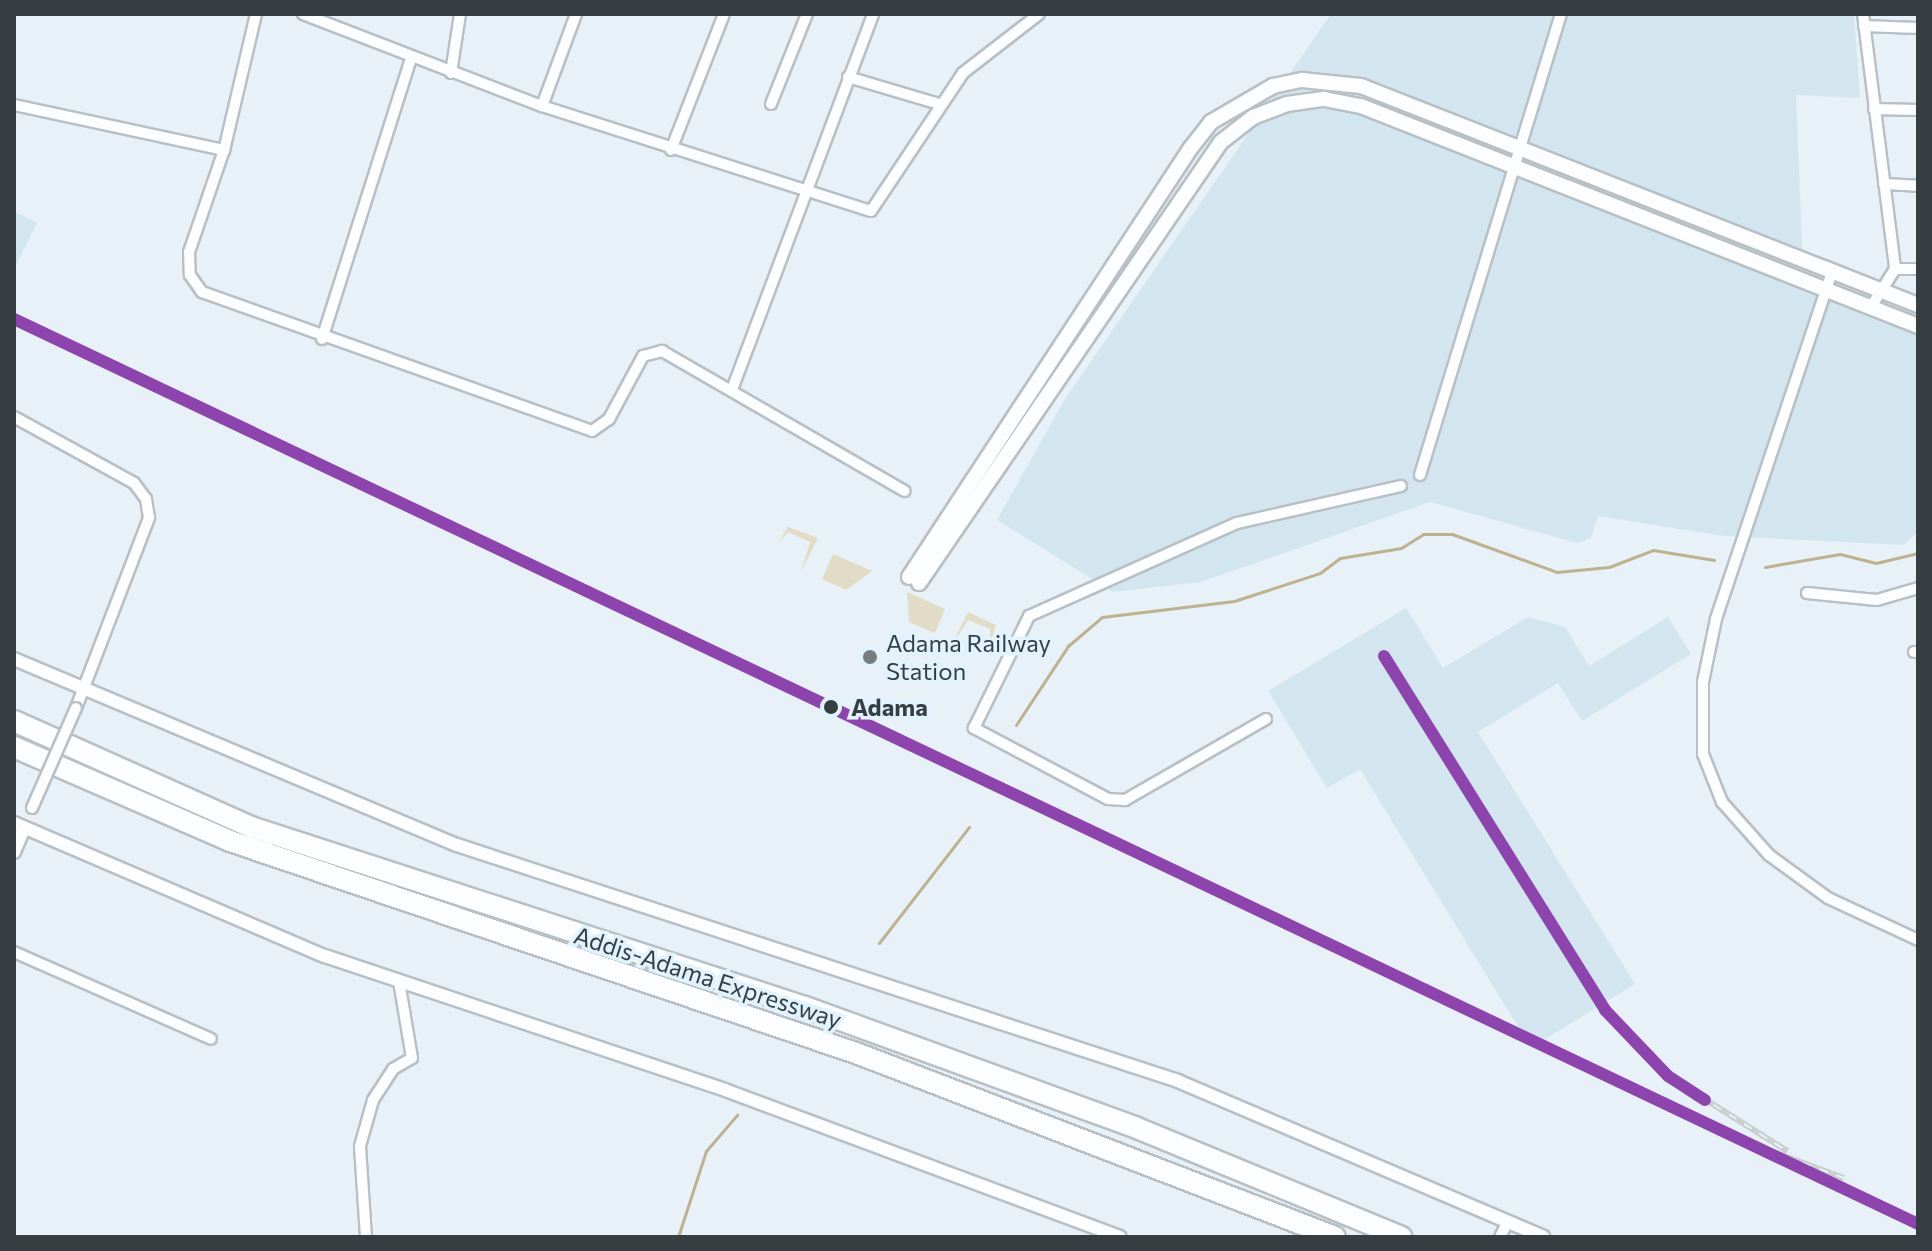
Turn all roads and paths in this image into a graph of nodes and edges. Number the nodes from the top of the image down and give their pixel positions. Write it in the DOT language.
graph roads {
  1 [pos="256,14"];
  2 [pos="303,14"];
  3 [pos="460,14"];
  4 [pos="576,14"];
  5 [pos="724,14"];
  6 [pos="807,14"];
  7 [pos="873,14"];
  8 [pos="1561,14"];
  9 [pos="1035,15"];
  10 [pos="1863,20"];
  11 [pos="1918,28"];
  12 [pos="411,59"];
  13 [pos="451,73"];
  14 [pos="848,77"];
  15 [pos="771,104"];
  16 [pos="939,104"];
  17 [pos="14,105"];
  18 [pos="542,106"];
  19 [pos="1874,109"];
  20 [pos="1918,110"];
  21 [pos="1521,145"];
  22 [pos="224,150"];
  23 [pos="671,150"];
  24 [pos="1515,164"];
  25 [pos="1884,184"];
  26 [pos="1918,186"];
  27 [pos="803,193"];
  28 [pos="1895,269"];
  29 [pos="1918,269"];
  30 [pos="1832,272"];
  31 [pos="1826,289"];
  32 [pos="1878,289"];
  33 [pos="1918,305"];
  34 [pos="1871,307"];
  35 [pos="1918,326"];
  36 [pos="322,339"];
  37 [pos="733,387"];
  38 [pos="14,417"];
  39 [pos="1420,475"];
  40 [pos="1401,486"];
  41 [pos="904,491"];
  42 [pos="1918,588"];
  43 [pos="1807,593"];
  44 [pos="14,659"];
  45 [pos="84,688"];
  46 [pos="1266,719"];
  47 [pos="14,721"];
  48 [pos="14,747"];
  49 [pos="19,826"];
  50 [pos="14,852"];
  51 [pos="1918,940"];
  52 [pos="14,952"];
  53 [pos="399,981"];
  54 [pos="211,1039"];
  55 [pos="1508,1221"];
  56 [pos="366,1237"];
  57 [pos="1120,1237"];
  58 [pos="1335,1237"];
  59 [pos="1401,1237"];
  60 [pos="1500,1237"];
  61 [pos="1543,1237"];
  1 -- 22 [label="street"];
  2 -- 12 [label="street"];
  3 -- 13 [label="street"];
  4 -- 18 [label="street"];
  5 -- 23 [label="street"];
  6 -- 15 [label="street"];
  7 -- 14 [label="street"];
  8 -- 21 [label="street"];
  9 -- 16 [label="street"];
  10 -- 11 [label="street"];
  10 -- 19 [label="street"];
  12 -- 13 [label="street"];
  12 -- 36 [label="street"];
  13 -- 18 [label="street"];
  14 -- 16 [label="street"];
  14 -- 27 [label="street"];
  16 -- 27 [label="street"];
  17 -- 22 [label="street"];
  18 -- 23 [label="street"];
  19 -- 20 [label="street"];
  19 -- 25 [label="street"];
  21 -- 24 [label="street"];
  21 -- 24 [label="main road"];
  21 -- 30 [label="main road"];
  22 -- 36 [label="street"];
  23 -- 27 [label="street"];
  24 -- 31 [label="main road"];
  24 -- 39 [label="street"];
  25 -- 26 [label="street"];
  25 -- 28 [label="street"];
  27 -- 37 [label="street"];
  28 -- 29 [label="street"];
  28 -- 32 [label="street"];
  30 -- 31 [label="street"];
  30 -- 32 [label="main road"];
  31 -- 34 [label="main road"];
  31 -- 51 [label="street"];
  32 -- 33 [label="main road"];
  32 -- 34 [label="street"];
  34 -- 35 [label="main road"];
  36 -- 37 [label="street"];
  37 -- 41 [label="street"];
  38 -- 45 [label="street"];
  40 -- 46 [label="street"];
  42 -- 43 [label="street"];
  44 -- 45 [label="street"];
  45 -- 49 [label="street, bridge"];
  45 -- 55 [label="street"];
  47 -- 59 [label="highway, Addis-Adama Expressway"];
  48 -- 58 [label="highway, Addis-Adama Expressway"];
  49 -- 50 [label="street"];
  49 -- 53 [label="street"];
  52 -- 54 [label="street"];
  53 -- 56 [label="street"];
  53 -- 57 [label="street"];
  55 -- 60 [label="street"];
  55 -- 61 [label="street"];
}
